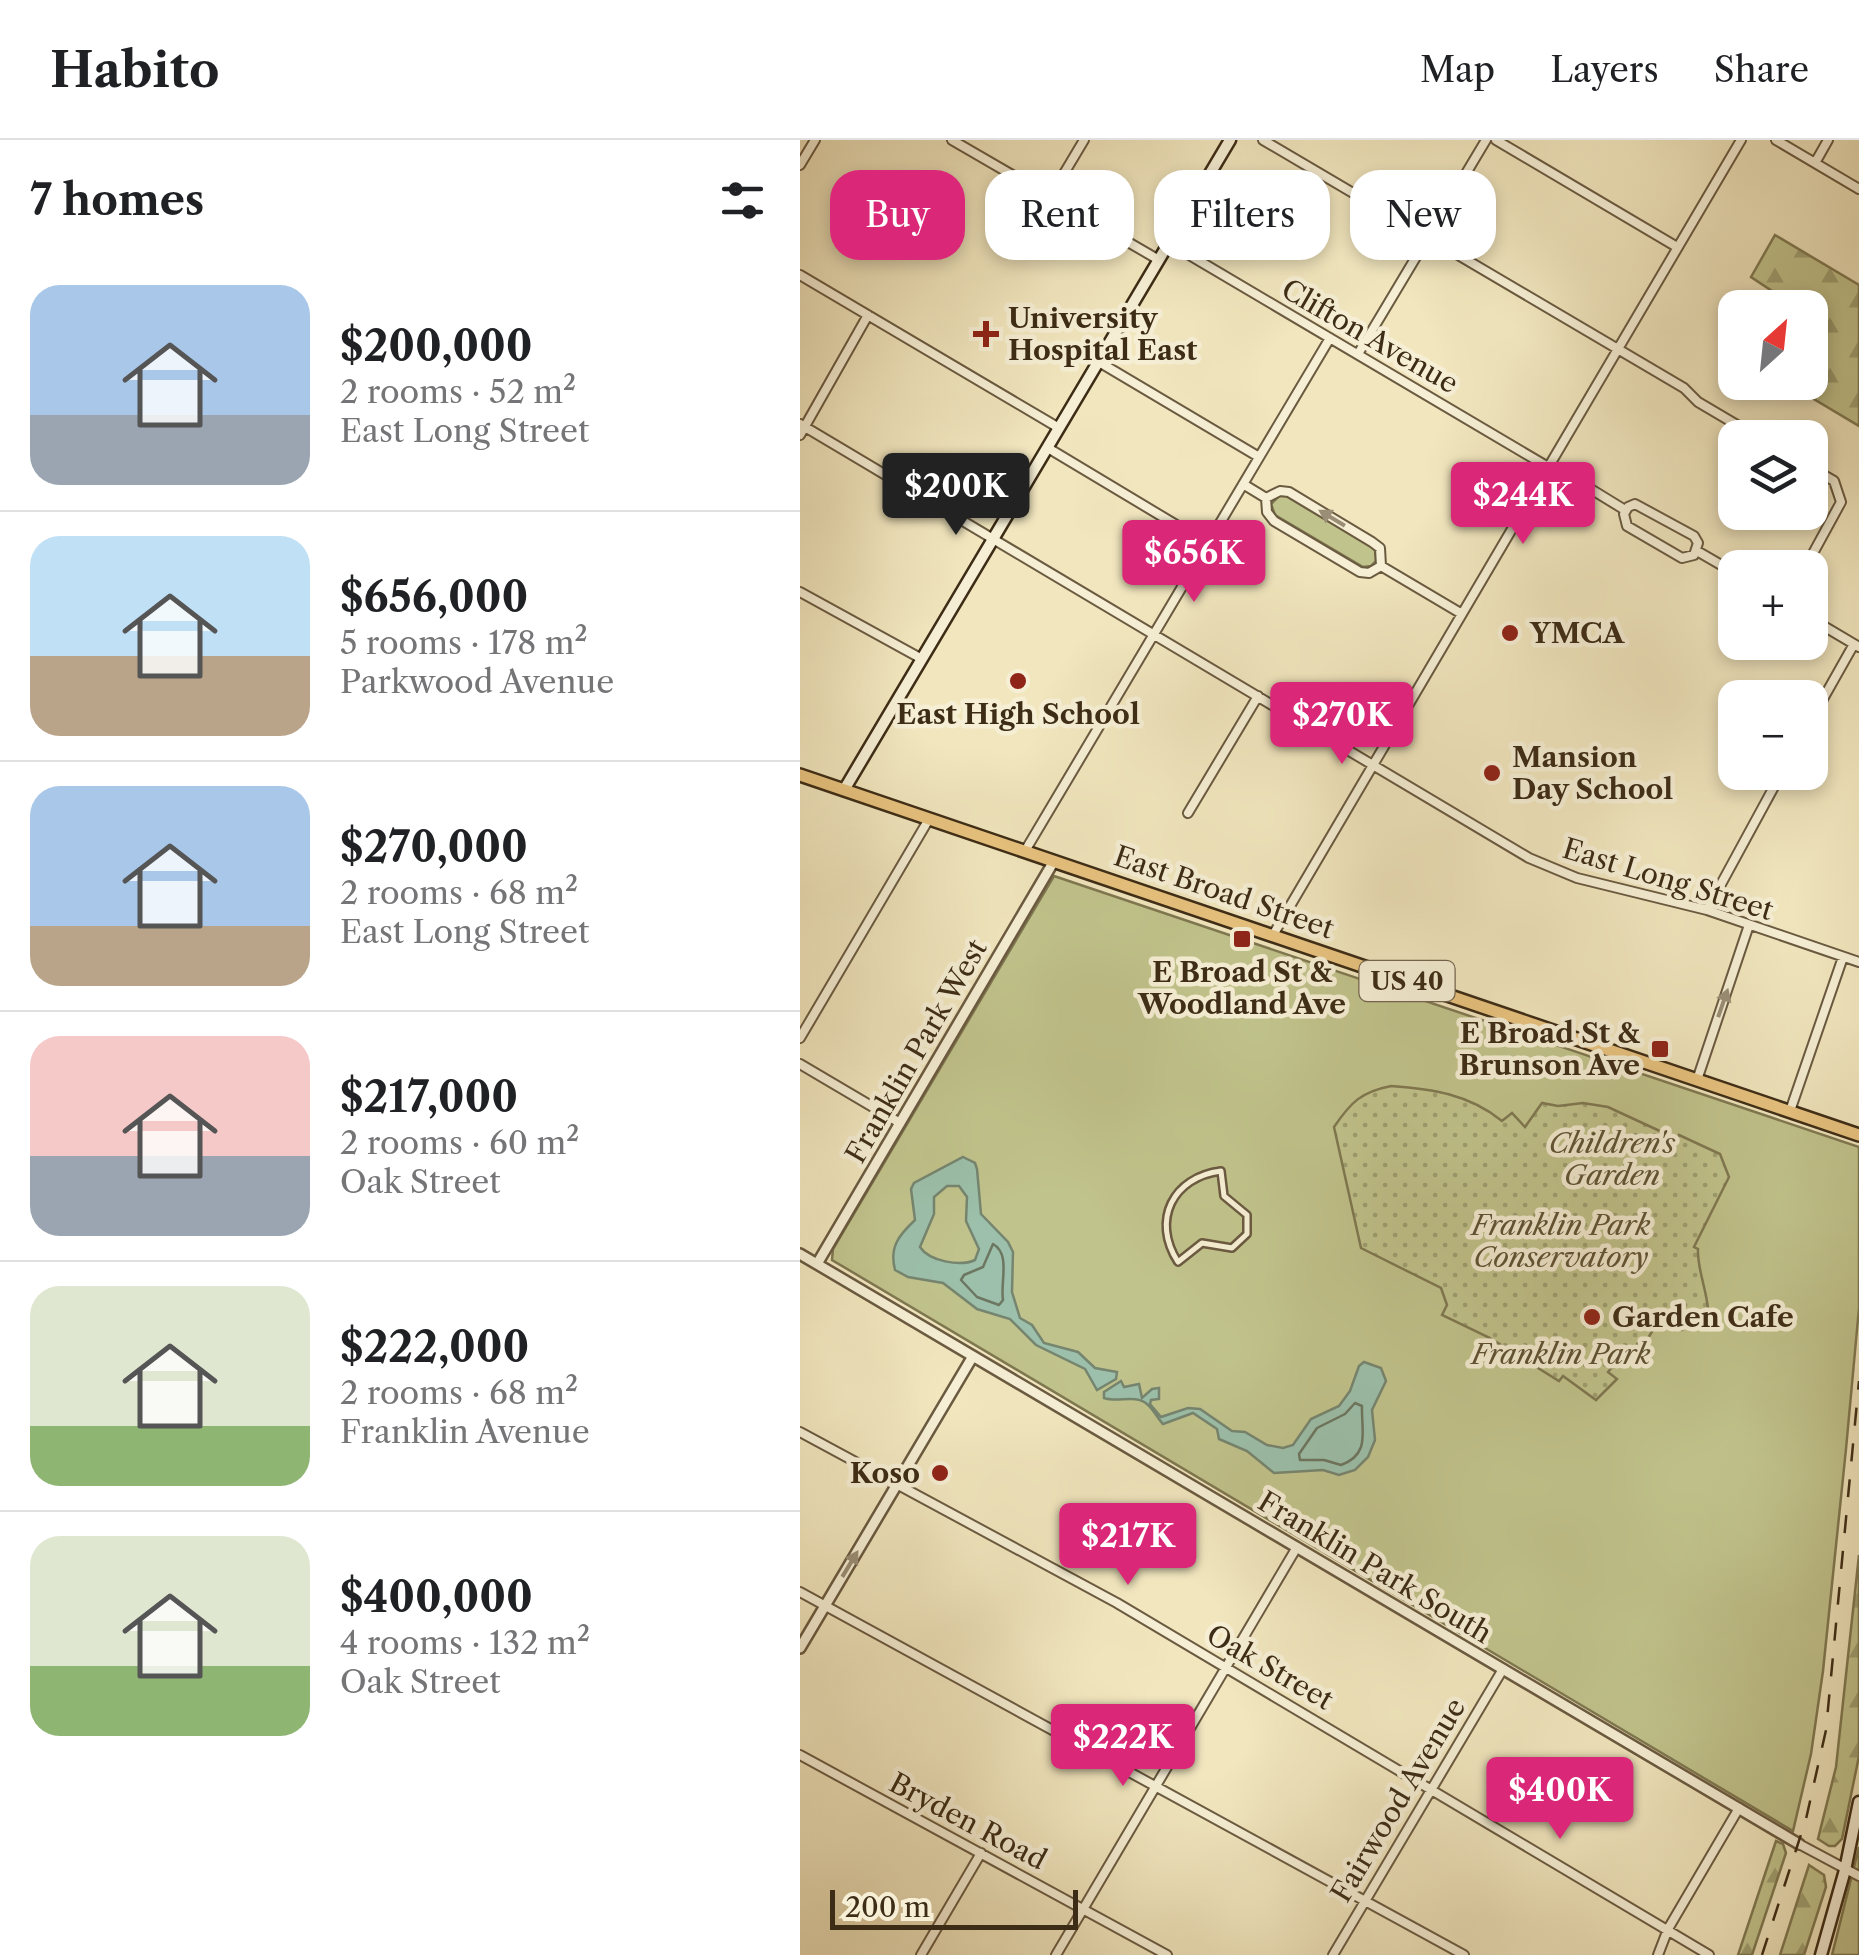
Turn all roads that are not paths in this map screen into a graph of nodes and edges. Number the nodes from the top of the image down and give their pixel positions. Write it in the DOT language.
graph roads {
  1 [pos="814,140"];
  2 [pos="952,140"];
  3 [pos="1084,140"];
  4 [pos="1230,140"];
  5 [pos="1263,140"];
  6 [pos="1486,140"];
  7 [pos="1496,140"];
  8 [pos="1741,140"];
  9 [pos="1776,140"];
  10 [pos="1828,140"];
  11 [pos="1815,163"];
  12 [pos="800,164"];
  13 [pos="1004,170"];
  14 [pos="1066,170"];
  15 [pos="1212,170"];
  16 [pos="1468,170"];
  17 [pos="1859,189"];
  18 [pos="1350,191"];
  19 [pos="1677,247"];
  20 [pos="1159,260"];
  21 [pos="1198,260"];
  22 [pos="1414,260"];
  23 [pos="1467,260"];
  24 [pos="800,276"];
  25 [pos="868,315"];
  26 [pos="1330,338"];
  27 [pos="1618,348"];
  28 [pos="1358,354"];
  29 [pos="1098,362"];
  30 [pos="1728,420"];
  31 [pos="1059,428"];
  32 [pos="802,429"];
  33 [pos="1048,448"];
  34 [pos="1259,457"];
  35 [pos="1549,466"];
  36 [pos="1828,478"];
  37 [pos="1243,484"];
  38 [pos="1266,498"];
  39 [pos="1625,510"];
  40 [pos="1828,526"];
  41 [pos="993,540"];
  42 [pos="1208,544"];
  43 [pos="1697,552"];
  44 [pos="1718,564"];
  45 [pos="1381,566"];
  46 [pos="800,592"];
  47 [pos="1462,614"];
  48 [pos="1828,629"];
  49 [pos="1155,635"];
  50 [pos="1856,645"];
  51 [pos="922,660"];
  52 [pos="1828,692"];
  53 [pos="1258,696"];
  54 [pos="1373,764"];
  55 [pos="800,774"];
  56 [pos="844,790"];
  57 [pos="1772,790"];
  58 [pos="1188,814"];
  59 [pos="928,818"];
  60 [pos="1025,851"];
  61 [pos="1054,860"];
  62 [pos="1707,910"];
  63 [pos="1749,925"];
  64 [pos="1273,936"];
  65 [pos="1844,957"];
  66 [pos="1859,962"];
  67 [pos="800,1038"];
  68 [pos="800,1064"];
  69 [pos="1697,1080"];
  70 [pos="1790,1111"];
  71 [pos="900,1123"];
  72 [pos="1859,1135"];
  73 [pos="800,1254"];
  74 [pos="1178,1262"];
  75 [pos="817,1264"];
  76 [pos="973,1356"];
  77 [pos="800,1432"];
  78 [pos="898,1484"];
  79 [pos="1297,1548"];
  80 [pos="800,1592"];
  81 [pos="825,1605"];
  82 [pos="800,1648"];
  83 [pos="1226,1667"];
  84 [pos="1502,1669"];
  85 [pos="800,1755"];
  86 [pos="1156,1786"];
  87 [pos="1432,1788"];
  88 [pos="1859,1802"];
  89 [pos="1739,1808"];
  90 [pos="1799,1844"];
  91 [pos="981,1853"];
  92 [pos="1845,1870"];
  93 [pos="1859,1876"];
  94 [pos="1365,1901"];
  95 [pos="1083,1909"];
  96 [pos="1668,1929"];
  97 [pos="921,1955"];
  98 [pos="1056,1955"];
  99 [pos="1166,1955"];
  100 [pos="1333,1955"];
  101 [pos="1464,1955"];
  102 [pos="1658,1955"];
  103 [pos="1709,1955"];
  104 [pos="1821,1955"];
  1 -- 12 [label="street"];
  2 -- 13 [label="street"];
  3 -- 14 [label="street"];
  4 -- 15 [label="main road"];
  5 -- 18 [label="street"];
  6 -- 16 [label="street"];
  7 -- 19 [label="street"];
  8 -- 19 [label="street"];
  9 -- 11 [label="street"];
  10 -- 11 [label="street"];
  11 -- 17 [label="street"];
  19 -- 27 [label="street"];
  20 -- 29 [label="main road"];
  21 -- 26 [label="street, Clifton Avenue"];
  22 -- 28 [label="street"];
  23 -- 27 [label="street"];
  24 -- 25 [label="street"];
  25 -- 31 [label="street"];
  25 -- 32 [label="street"];
  26 -- 28 [label="street, Clifton Avenue"];
  26 -- 34 [label="street"];
  27 -- 30 [label="street"];
  27 -- 35 [label="street"];
  28 -- 35 [label="street, Clifton Avenue"];
  29 -- 31 [label="main road"];
  29 -- 34 [label="street"];
  31 -- 33 [label="main road"];
  32 -- 41 [label="street, East Long Street"];
  33 -- 41 [label="main road"];
  33 -- 42 [label="street"];
  34 -- 37 [label="street"];
  35 -- 39 [label="street, Clifton Avenue"];
  35 -- 47 [label="street"];
  36 -- 40 [label="street"];
  37 -- 38 [label="street"];
  37 -- 42 [label="street"];
  38 -- 45 [label="street"];
  45 -- 38 [label="street, one-way"];
  39 -- 43 [label="street, Clifton Avenue"];
  39 -- 43 [label="street, Clifton Avenue"];
  41 -- 49 [label="street, East Long Street"];
  41 -- 51 [label="main road"];
  42 -- 49 [label="street"];
  43 -- 44 [label="street, Clifton Avenue"];
  45 -- 47 [label="street"];
  46 -- 51 [label="street"];
  47 -- 54 [label="street"];
  48 -- 50 [label="street"];
  49 -- 53 [label="street, East Long Street"];
  49 -- 60 [label="street"];
  50 -- 52 [label="street"];
  51 -- 56 [label="main road"];
  53 -- 54 [label="street, East Long Street"];
  53 -- 58 [label="street"];
  54 -- 62 [label="street, East Long Street"];
  54 -- 64 [label="street"];
  55 -- 56 [label="main road, East Broad Street / US 40"];
  56 -- 59 [label="main road, East Broad Street / US 40"];
  57 -- 62 [label="street"];
  59 -- 60 [label="main road, East Broad Street / US 40"];
  59 -- 67 [label="street"];
  60 -- 61 [label="main road, East Broad Street / US 40"];
  61 -- 64 [label="main road, East Broad Street / US 40"];
  61 -- 71 [label="street, Franklin Park West"];
  62 -- 63 [label="street, East Long Street"];
  63 -- 65 [label="street, East Long Street"];
  69 -- 63 [label="street, one-way"];
  64 -- 69 [label="main road, East Broad Street / US 40"];
  65 -- 66 [label="street, East Long Street"];
  65 -- 70 [label="street"];
  68 -- 71 [label="street"];
  69 -- 70 [label="main road, East Broad Street / US 40"];
  70 -- 72 [label="main road, East Broad Street / US 40"];
  71 -- 75 [label="street, Franklin Park West"];
  73 -- 75 [label="street, Franklin Park South"];
  74 -- 74 [label="street"];
  75 -- 76 [label="street, Franklin Park South"];
  76 -- 78 [label="street"];
  76 -- 79 [label="street, Franklin Park South"];
  77 -- 78 [label="street, Oak Street"];
  81 -- 78 [label="street, one-way"];
  78 -- 83 [label="street, Oak Street"];
  79 -- 83 [label="street"];
  79 -- 84 [label="street, Franklin Park South"];
  80 -- 81 [label="street"];
  81 -- 82 [label="street"];
  81 -- 86 [label="street"];
  83 -- 86 [label="street"];
  83 -- 87 [label="street, Oak Street"];
  84 -- 87 [label="street, Fairwood Avenue"];
  84 -- 89 [label="street, Franklin Park South"];
  85 -- 91 [label="street, Bryden Road"];
  86 -- 94 [label="street"];
  86 -- 95 [label="street"];
  87 -- 94 [label="street, Fairwood Avenue"];
  87 -- 96 [label="street, Oak Street"];
  88 -- 92 [label="main road"];
  89 -- 90 [label="street, Franklin Park South"];
  89 -- 96 [label="street"];
  90 -- 92 [label="street, Franklin Park South"];
  91 -- 95 [label="street, Bryden Road"];
  91 -- 97 [label="street"];
  92 -- 93 [label="street, Franklin Park South"];
  92 -- 104 [label="main road"];
  94 -- 100 [label="street, Fairwood Avenue"];
  94 -- 101 [label="street"];
  95 -- 98 [label="street"];
  95 -- 99 [label="street, Bryden Road"];
  96 -- 102 [label="street"];
  96 -- 103 [label="street, Oak Street"];
}
